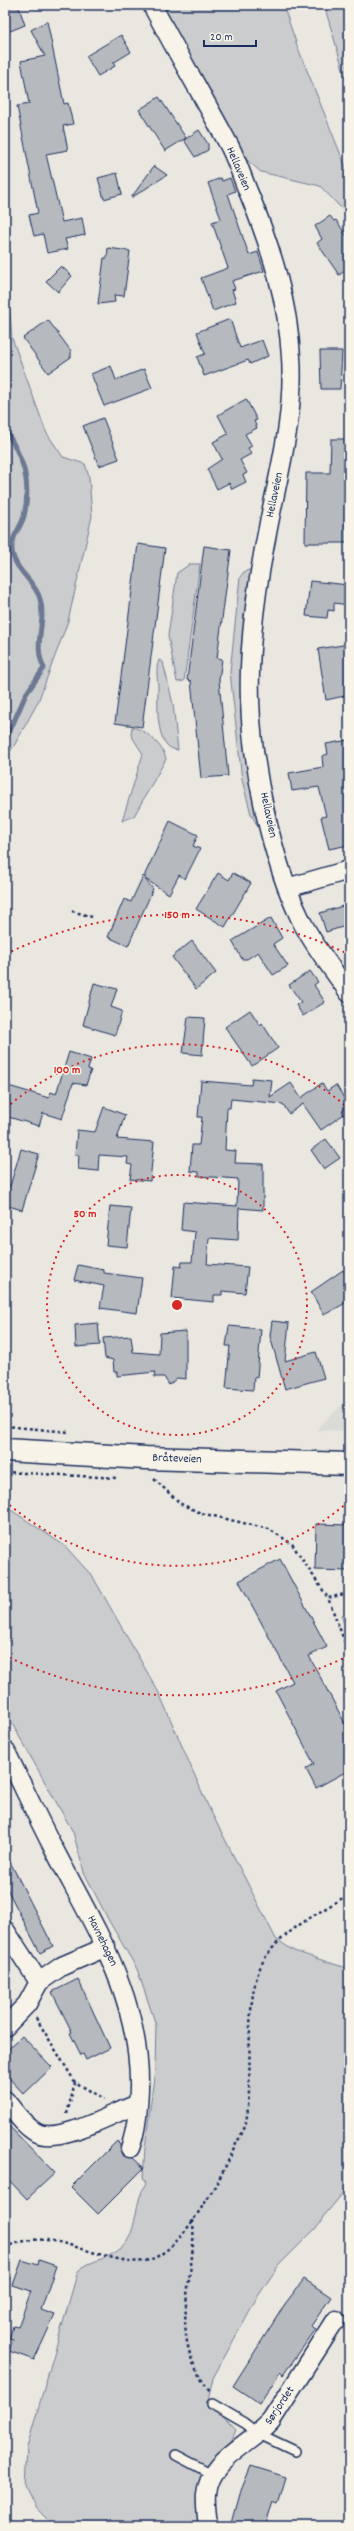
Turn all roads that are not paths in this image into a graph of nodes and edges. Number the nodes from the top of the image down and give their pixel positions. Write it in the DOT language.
graph roads {
  1 [pos="152,5"];
  2 [pos="349,870"];
  3 [pos="287,888"];
  4 [pos="349,993"];
  5 [pos="5,1450"];
  6 [pos="349,1464"];
  7 [pos="5,1750"];
  8 [pos="5,1930"];
  9 [pos="106,1947"];
  10 [pos="39,1982"];
  11 [pos="5,2027"];
  12 [pos="5,2100"];
  13 [pos="138,2104"];
  14 [pos="130,2148"];
  15 [pos="336,2320"];
  16 [pos="212,2404"];
  17 [pos="259,2434"];
  18 [pos="295,2451"];
  19 [pos="176,2455"];
  20 [pos="212,2474"];
  21 [pos="208,2526"];
  1 -- 3 [label="street, Hellaveien"];
  2 -- 3 [label="street"];
  3 -- 4 [label="street, Hellaveien"];
  5 -- 6 [label="main road, Bråteveien"];
  7 -- 9 [label="street, Havnehagen"];
  8 -- 10 [label="street"];
  9 -- 10 [label="street"];
  9 -- 13 [label="street, Havnehagen"];
  10 -- 11 [label="street"];
  12 -- 13 [label="street"];
  13 -- 14 [label="street, Havnehagen"];
  15 -- 17 [label="street, Sørjordet"];
  16 -- 17 [label="lane"];
  17 -- 18 [label="lane"];
  17 -- 20 [label="street, Sørjordet"];
  19 -- 20 [label="lane"];
  20 -- 21 [label="street, Sørjordet"];
}
